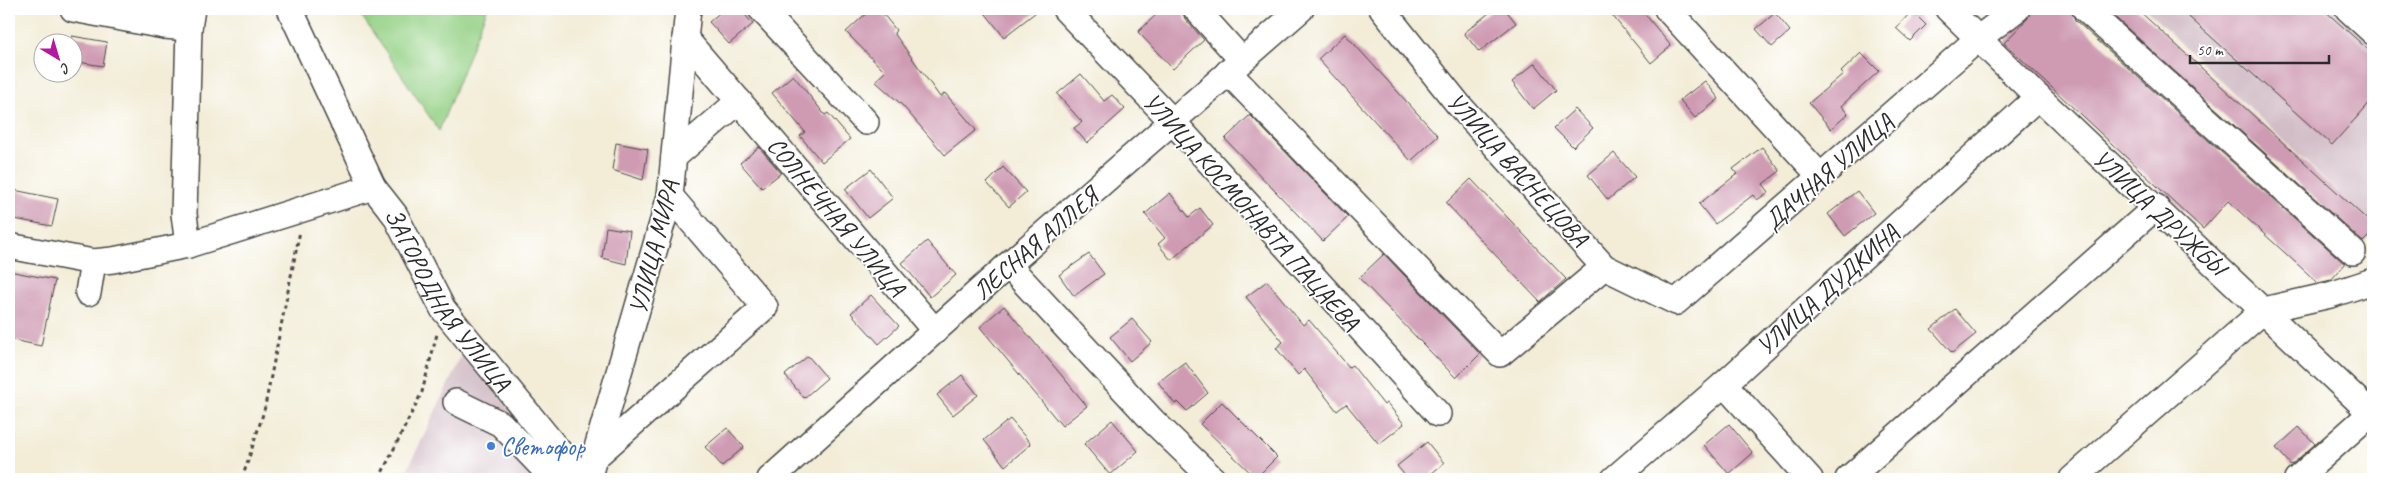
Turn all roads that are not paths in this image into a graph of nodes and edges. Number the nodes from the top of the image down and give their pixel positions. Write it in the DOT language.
graph roads {
  1 [pos="73,9"];
  2 [pos="290,9"];
  3 [pos="688,9"];
  4 [pos="761,9"];
  5 [pos="1065,9"];
  6 [pos="1196,9"];
  7 [pos="1301,9"];
  8 [pos="1382,9"];
  9 [pos="1667,9"];
  10 [pos="1948,9"];
  11 [pos="2018,9"];
  12 [pos="2085,9"];
  13 [pos="2348,9"];
  14 [pos="190,18"];
  15 [pos="2373,32"];
  16 [pos="685,38"];
  17 [pos="1978,38"];
  18 [pos="1234,65"];
  19 [pos="2038,97"];
  20 [pos="739,101"];
  21 [pos="866,122"];
  22 [pos="1172,122"];
  23 [pos="674,157"];
  24 [pos="1821,177"];
  25 [pos="373,188"];
  26 [pos="670,196"];
  27 [pos="2156,207"];
  28 [pos="188,245"];
  29 [pos="9,246"];
  30 [pos="2353,252"];
  31 [pos="93,262"];
  32 [pos="1008,266"];
  33 [pos="1604,267"];
  34 [pos="2373,281"];
  35 [pos="88,292"];
  36 [pos="1676,302"];
  37 [pos="2264,310"];
  38 [pos="934,331"];
  39 [pos="1724,384"];
  40 [pos="456,402"];
  41 [pos="1438,414"];
  42 [pos="2372,414"];
  43 [pos="557,449"];
  44 [pos="592,468"];
  45 [pos="554,479"];
  46 [pos="584,479"];
  47 [pos="770,479"];
  48 [pos="1213,479"];
  49 [pos="1614,479"];
  50 [pos="1810,479"];
  51 [pos="1848,479"];
  52 [pos="2072,479"];
  53 [pos="2297,479"];
  1 -- 14 [label="street"];
  2 -- 25 [label="street, ЗАГОРОДНАЯ УЛИЦА"];
  3 -- 16 [label="street, УЛИЦА МИРА"];
  4 -- 21 [label="street"];
  5 -- 22 [label="street, УЛИЦА КОСМОНАВТА ПАЦАЕВА"];
  6 -- 18 [label="street"];
  7 -- 18 [label="street, ЛЕСНАЯ АЛЛЕЯ"];
  8 -- 33 [label="street, УЛИЦА ВАСНЕЦОВА"];
  9 -- 24 [label="street"];
  10 -- 17 [label="street, УЛИЦА ДРУЖБЫ"];
  11 -- 17 [label="street, ДАЧНАЯ УЛИЦА"];
  12 -- 30 [label="street"];
  13 -- 15 [label="street"];
  14 -- 28 [label="street"];
  16 -- 20 [label="street, СОЛНЕЧНАЯ УЛИЦА"];
  16 -- 23 [label="street, УЛИЦА МИРА"];
  17 -- 19 [label="street, УЛИЦА ДРУЖБЫ"];
  17 -- 24 [label="street, ДАЧНАЯ УЛИЦА"];
  18 -- 22 [label="street, ЛЕСНАЯ АЛЛЕЯ"];
  18 -- 33 [label="street"];
  19 -- 27 [label="street, УЛИЦА ДРУЖБЫ"];
  19 -- 39 [label="street, УЛИЦА ДУДКИНА"];
  20 -- 23 [label="street"];
  20 -- 38 [label="street, СОЛНЕЧНАЯ УЛИЦА"];
  22 -- 32 [label="street, ЛЕСНАЯ АЛЛЕЯ"];
  22 -- 41 [label="street, УЛИЦА КОСМОНАВТА ПАЦАЕВА"];
  23 -- 26 [label="street, УЛИЦА МИРА"];
  24 -- 36 [label="street, ДАЧНАЯ УЛИЦА"];
  25 -- 28 [label="street"];
  25 -- 43 [label="street, ЗАГОРОДНАЯ УЛИЦА"];
  26 -- 44 [label="street, УЛИЦА МИРА"];
  26 -- 44 [label="street"];
  27 -- 37 [label="street, УЛИЦА ДРУЖБЫ"];
  27 -- 51 [label="street"];
  28 -- 31 [label="street"];
  29 -- 31 [label="street"];
  31 -- 35 [label="street"];
  32 -- 38 [label="street, ЛЕСНАЯ АЛЛЕЯ"];
  32 -- 48 [label="street"];
  33 -- 36 [label="street, УЛИЦА ВАСНЕЦОВА"];
  34 -- 37 [label="street"];
  37 -- 42 [label="street, УЛИЦА ДРУЖБЫ"];
  37 -- 52 [label="street"];
  38 -- 47 [label="street, ЛЕСНАЯ АЛЛЕЯ"];
  39 -- 49 [label="street, УЛИЦА ДУДКИНА"];
  39 -- 50 [label="street"];
  40 -- 45 [label="street"];
  42 -- 53 [label="street"];
  43 -- 45 [label="street"];
  43 -- 46 [label="street, ЗАГОРОДНАЯ УЛИЦА"];
}
